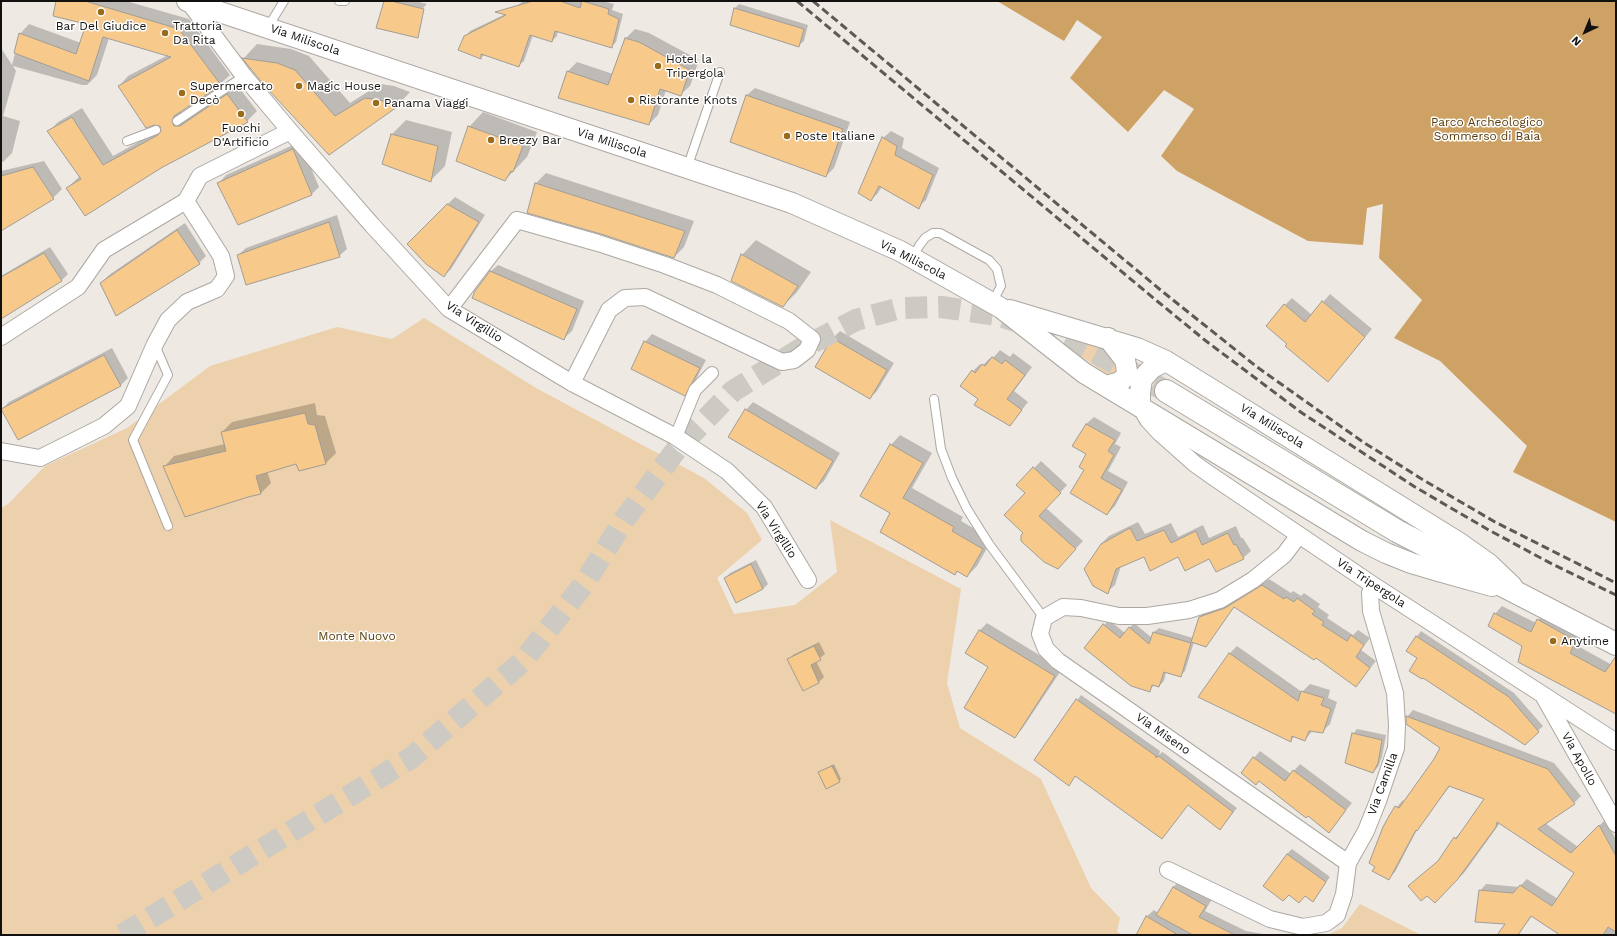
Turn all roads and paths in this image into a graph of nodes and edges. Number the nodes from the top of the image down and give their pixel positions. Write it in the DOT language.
graph roads {
  1 [pos="188,1"];
  2 [pos="284,1"];
  3 [pos="339,1"];
  4 [pos="345,1"];
  5 [pos="268,28"];
  6 [pos="720,72"];
  7 [pos="244,76"];
  8 [pos="177,121"];
  9 [pos="156,130"];
  10 [pos="290,131"];
  11 [pos="127,141"];
  12 [pos="687,168"];
  13 [pos="186,201"];
  14 [pos="913,258"];
  15 [pos="997,305"];
  16 [pos="449,309"];
  17 [pos="1,337"];
  18 [pos="1108,338"];
  19 [pos="155,344"];
  20 [pos="1166,361"];
  21 [pos="712,373"];
  22 [pos="572,383"];
  23 [pos="1106,386"];
  24 [pos="1166,391"];
  25 [pos="934,399"];
  26 [pos="1140,407"];
  27 [pos="676,437"];
  28 [pos="1,451"];
  29 [pos="168,526"];
  30 [pos="1299,535"];
  31 [pos="808,580"];
  32 [pos="1373,585"];
  33 [pos="1519,593"];
  34 [pos="1044,618"];
  35 [pos="1616,644"];
  36 [pos="1542,694"];
  37 [pos="1616,742"];
  38 [pos="1616,824"];
  39 [pos="1348,863"];
  40 [pos="1168,870"];
  1 -- 5 [label="street, Via Miliscola"];
  1 -- 7 [label="street, Via Virgillio"];
  2 -- 5 [label="lane"];
  3 -- 4 [label="lane"];
  5 -- 12 [label="street, Via Miliscola"];
  6 -- 12 [label="lane"];
  7 -- 8 [label="lane"];
  7 -- 10 [label="street, Via Virgillio"];
  9 -- 11 [label="lane"];
  10 -- 13 [label="street"];
  10 -- 16 [label="street, Via Virgillio"];
  12 -- 14 [label="street, Via Miliscola"];
  13 -- 17 [label="street"];
  13 -- 19 [label="street"];
  14 -- 15 [label="street, Via Miliscola"];
  14 -- 15 [label="lane"];
  15 -- 18 [label="street, Via Miliscola"];
  15 -- 23 [label="street, Via Miliscola"];
  16 -- 22 [label="street, Via Virgillio"];
  16 -- 22 [label="street"];
  18 -- 20 [label="street, Via Miliscola"];
  18 -- 23 [label="street"];
  19 -- 28 [label="street"];
  19 -- 29 [label="lane"];
  20 -- 26 [label="street"];
  20 -- 33 [label="street, Via Miliscola"];
  21 -- 27 [label="street"];
  22 -- 27 [label="street, Via Virgillio"];
  23 -- 26 [label="street, Via Miliscola"];
  24 -- 33 [label="main road, Via Miliscola"];
  25 -- 34 [label="lane"];
  26 -- 30 [label="street, Via Tripergola"];
  26 -- 33 [label="street, Via Miliscola"];
  27 -- 31 [label="street, Via Virgillio"];
  30 -- 32 [label="street, Via Tripergola"];
  30 -- 34 [label="street"];
  32 -- 36 [label="street, Via Tripergola"];
  32 -- 39 [label="street, Via Camilla"];
  33 -- 35 [label="main road, Via Miliscola"];
  34 -- 39 [label="street, Via Miseno"];
  36 -- 37 [label="street, Via Tripergola"];
  36 -- 38 [label="street, Via Apollo"];
  39 -- 40 [label="street"];
}
